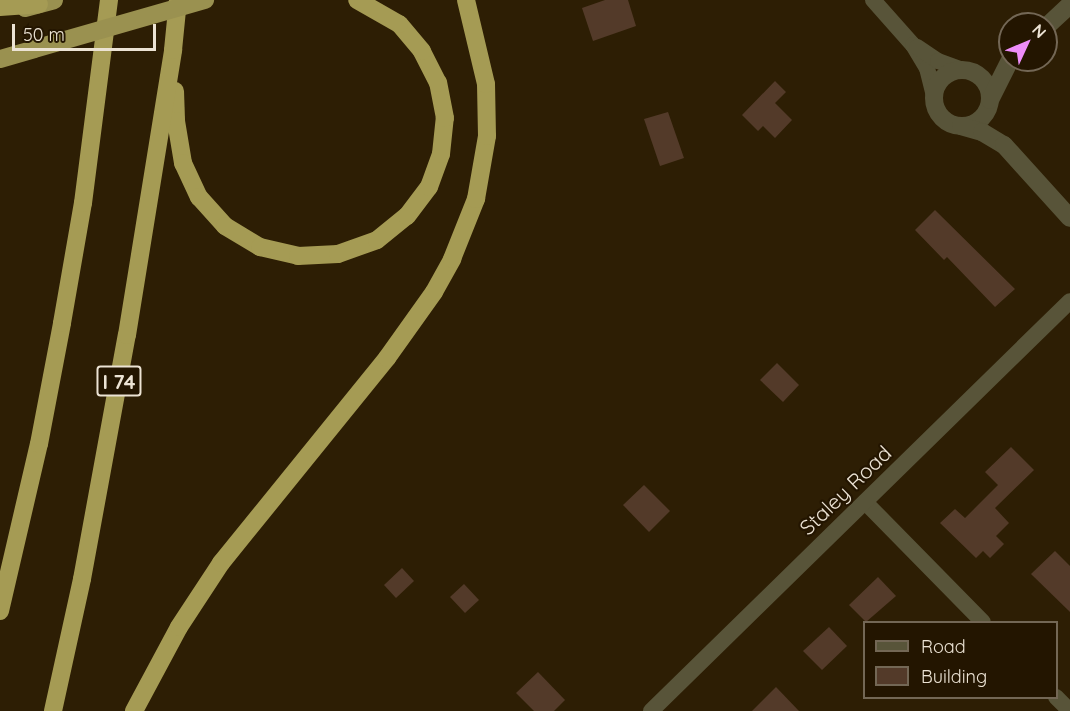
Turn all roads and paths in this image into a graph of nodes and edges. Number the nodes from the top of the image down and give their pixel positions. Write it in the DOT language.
graph roads {
  1 [pos="109,0"];
  2 [pos="177,0"];
  3 [pos="205,0"];
  4 [pos="357,0"];
  5 [pos="466,0"];
  6 [pos="873,0"];
  7 [pos="46,2"];
  8 [pos="1070,5"];
  9 [pos="0,7"];
  10 [pos="0,16"];
  11 [pos="1058,16"];
  12 [pos="914,45"];
  13 [pos="173,50"];
  14 [pos="0,59"];
  15 [pos="998,59"];
  16 [pos="966,71"];
  17 [pos="1004,72"];
  18 [pos="934,97"];
  19 [pos="989,102"];
  20 [pos="961,126"];
  21 [pos="1004,145"];
  22 [pos="1070,218"];
  23 [pos="1070,301"];
  24 [pos="865,502"];
  25 [pos="0,611"];
  26 [pos="982,621"];
  27 [pos="53,711"];
  28 [pos="134,711"];
  29 [pos="651,711"];
  1 -- 25 [label="highway"];
  2 -- 13 [label="highway, I 74"];
  3 -- 14 [label="highway, bridge"];
  4 -- 13 [label="highway"];
  5 -- 28 [label="highway"];
  6 -- 12 [label="street"];
  7 -- 9 [label="highway"];
  7 -- 10 [label="highway"];
  8 -- 11 [label="street"];
  12 -- 16 [label="street"];
  12 -- 18 [label="street"];
  13 -- 27 [label="highway, I 74"];
  15 -- 16 [label="street"];
  16 -- 18 [label="street"];
  16 -- 19 [label="street"];
  17 -- 19 [label="street"];
  18 -- 20 [label="street"];
  19 -- 20 [label="street"];
  19 -- 21 [label="street"];
  20 -- 21 [label="street"];
  21 -- 22 [label="street"];
  23 -- 24 [label="street, Staley Road"];
  24 -- 26 [label="street"];
  24 -- 29 [label="street, Staley Road"];
}
